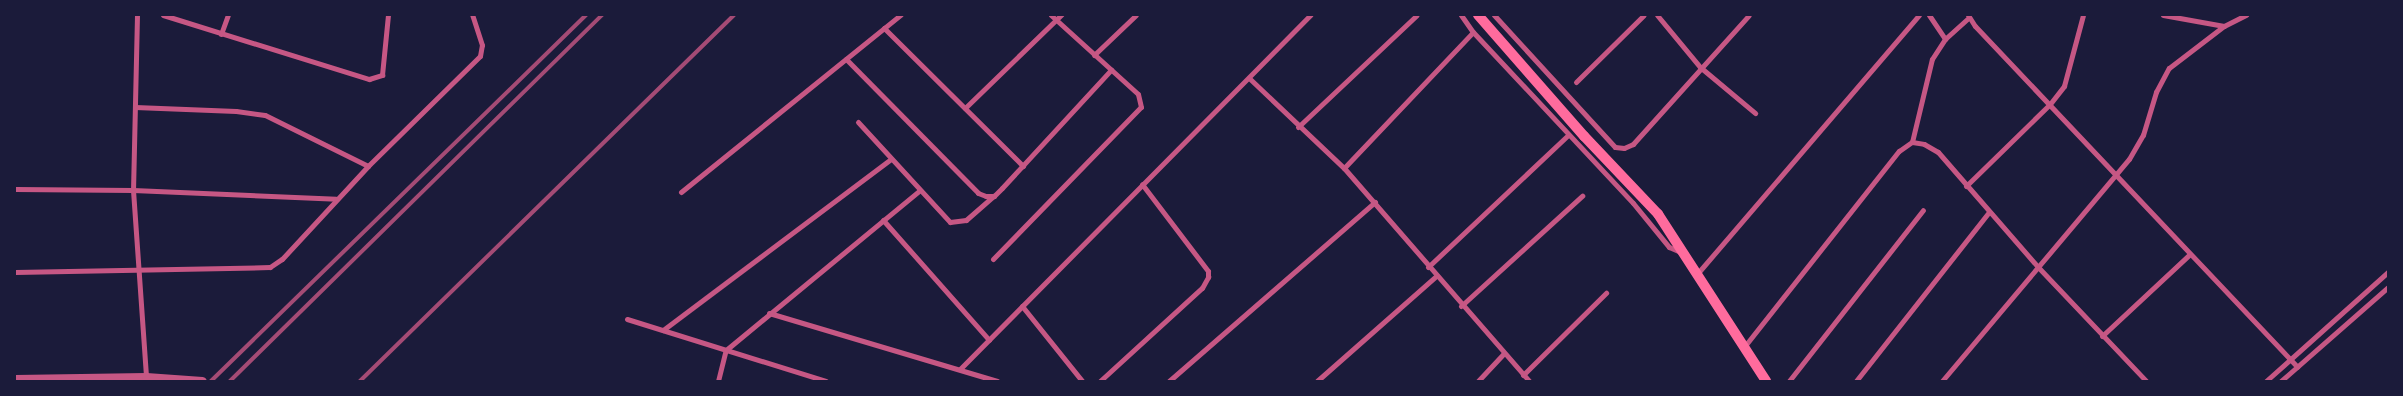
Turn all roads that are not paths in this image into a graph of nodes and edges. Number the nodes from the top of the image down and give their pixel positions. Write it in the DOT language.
graph roads {
  1 [pos="137,15"];
  2 [pos="164,15"];
  3 [pos="228,15"];
  4 [pos="388,15"];
  5 [pos="472,15"];
  6 [pos="900,15"];
  7 [pos="1051,15"];
  8 [pos="1061,15"];
  9 [pos="1136,15"];
  10 [pos="1310,15"];
  11 [pos="1417,15"];
  12 [pos="1461,15"];
  13 [pos="1478,15"];
  14 [pos="1494,15"];
  15 [pos="1644,15"];
  16 [pos="1657,15"];
  17 [pos="1749,15"];
  18 [pos="1919,15"];
  19 [pos="1929,15"];
  20 [pos="2083,15"];
  21 [pos="2163,15"];
  22 [pos="2246,15"];
  23 [pos="1968,16"];
  24 [pos="2183,17"];
  25 [pos="1056,20"];
  26 [pos="2224,26"];
  27 [pos="884,28"];
  28 [pos="1472,32"];
  29 [pos="221,34"];
  30 [pos="1945,39"];
  31 [pos="1094,56"];
  32 [pos="846,58"];
  33 [pos="1700,67"];
  34 [pos="1111,70"];
  35 [pos="1249,78"];
  36 [pos="1576,82"];
  37 [pos="2050,104"];
  38 [pos="135,107"];
  39 [pos="965,108"];
  40 [pos="1755,113"];
  41 [pos="858,122"];
  42 [pos="1298,127"];
  43 [pos="1567,136"];
  44 [pos="1912,142"];
  45 [pos="891,158"];
  46 [pos="368,166"];
  47 [pos="1023,166"];
  48 [pos="1344,168"];
  49 [pos="2117,174"];
  50 [pos="1142,184"];
  51 [pos="1966,186"];
  52 [pos="15,189"];
  53 [pos="133,190"];
  54 [pos="920,190"];
  55 [pos="681,192"];
  56 [pos="994,196"];
  57 [pos="1582,196"];
  58 [pos="336,199"];
  59 [pos="1375,202"];
  60 [pos="1923,210"];
  61 [pos="1989,212"];
  62 [pos="883,220"];
  63 [pos="1686,254"];
  64 [pos="2189,255"];
  65 [pos="993,258"];
  66 [pos="1428,266"];
  67 [pos="2038,268"];
  68 [pos="139,271"];
  69 [pos="15,272"];
  70 [pos="2388,272"];
  71 [pos="1696,274"];
  72 [pos="1436,276"];
  73 [pos="2388,286"];
  74 [pos="1606,293"];
  75 [pos="1022,306"];
  76 [pos="1461,306"];
  77 [pos="769,313"];
  78 [pos="627,319"];
  79 [pos="663,330"];
  80 [pos="2102,336"];
  81 [pos="989,340"];
  82 [pos="1744,347"];
  83 [pos="726,350"];
  84 [pos="1504,354"];
  85 [pos="2290,360"];
  86 [pos="2297,367"];
  87 [pos="960,369"];
  88 [pos="1523,375"];
  89 [pos="146,377"];
  90 [pos="15,379"];
  91 [pos="202,381"];
  92 [pos="718,381"];
  93 [pos="826,381"];
  94 [pos="996,381"];
  95 [pos="1082,381"];
  96 [pos="1100,381"];
  97 [pos="1170,381"];
  98 [pos="1317,381"];
  99 [pos="1478,381"];
  100 [pos="1529,381"];
  101 [pos="1766,381"];
  102 [pos="1789,381"];
  103 [pos="1856,381"];
  104 [pos="1942,381"];
  105 [pos="2146,381"];
  106 [pos="2266,381"];
  107 [pos="2282,381"];
  1 -- 38 [label="street"];
  2 -- 29 [label="street"];
  3 -- 29 [label="street"];
  4 -- 29 [label="street"];
  5 -- 46 [label="street"];
  6 -- 27 [label="street"];
  7 -- 25 [label="street"];
  8 -- 25 [label="street"];
  9 -- 31 [label="street"];
  10 -- 35 [label="street"];
  11 -- 42 [label="street"];
  12 -- 28 [label="street"];
  13 -- 63 [label="main road"];
  14 -- 33 [label="street"];
  15 -- 36 [label="street"];
  16 -- 33 [label="street"];
  17 -- 33 [label="street"];
  18 -- 71 [label="street"];
  19 -- 30 [label="street"];
  20 -- 37 [label="street"];
  21 -- 24 [label="street"];
  22 -- 26 [label="street"];
  23 -- 30 [label="street"];
  23 -- 37 [label="street"];
  24 -- 26 [label="street"];
  25 -- 31 [label="street"];
  25 -- 39 [label="street"];
  26 -- 49 [label="street"];
  27 -- 32 [label="street"];
  27 -- 39 [label="street"];
  28 -- 43 [label="street"];
  28 -- 48 [label="street"];
  30 -- 44 [label="street"];
  31 -- 34 [label="street"];
  32 -- 55 [label="street"];
  32 -- 56 [label="street"];
  33 -- 40 [label="street"];
  34 -- 47 [label="street"];
  34 -- 65 [label="street"];
  35 -- 42 [label="street"];
  35 -- 50 [label="street"];
  37 -- 49 [label="street"];
  37 -- 51 [label="street"];
  38 -- 46 [label="street"];
  38 -- 53 [label="street"];
  39 -- 47 [label="street"];
  41 -- 45 [label="street"];
  42 -- 48 [label="street"];
  43 -- 63 [label="street"];
  43 -- 66 [label="street"];
  44 -- 51 [label="street"];
  44 -- 82 [label="street"];
  45 -- 54 [label="street"];
  45 -- 79 [label="street"];
  46 -- 58 [label="street"];
  47 -- 56 [label="street"];
  48 -- 59 [label="street"];
  49 -- 64 [label="street"];
  49 -- 67 [label="street"];
  50 -- 75 [label="street"];
  50 -- 96 [label="street"];
  51 -- 61 [label="street"];
  52 -- 53 [label="street"];
  53 -- 58 [label="street"];
  53 -- 68 [label="street"];
  54 -- 56 [label="street"];
  54 -- 62 [label="street"];
  57 -- 76 [label="street"];
  58 -- 68 [label="street"];
  59 -- 66 [label="street"];
  59 -- 97 [label="street"];
  60 -- 102 [label="street"];
  61 -- 67 [label="street"];
  61 -- 103 [label="street"];
  62 -- 77 [label="street"];
  62 -- 81 [label="street"];
  63 -- 71 [label="main road"];
  64 -- 80 [label="street"];
  64 -- 85 [label="street"];
  66 -- 72 [label="street"];
  67 -- 80 [label="street"];
  67 -- 104 [label="street"];
  68 -- 69 [label="street"];
  68 -- 89 [label="street"];
  70 -- 85 [label="street"];
  71 -- 82 [label="main road"];
  72 -- 76 [label="street"];
  72 -- 98 [label="street"];
  73 -- 86 [label="street"];
  74 -- 88 [label="street"];
  75 -- 81 [label="street"];
  75 -- 95 [label="street"];
  76 -- 84 [label="street"];
  77 -- 83 [label="street"];
  77 -- 87 [label="street"];
  78 -- 79 [label="street"];
  79 -- 83 [label="street"];
  80 -- 105 [label="street"];
  81 -- 87 [label="street"];
  82 -- 101 [label="main road"];
  83 -- 92 [label="street"];
  83 -- 93 [label="street"];
  84 -- 88 [label="street"];
  84 -- 99 [label="street"];
  85 -- 86 [label="street"];
  85 -- 106 [label="street"];
  86 -- 107 [label="street"];
  87 -- 94 [label="street"];
  88 -- 100 [label="street"];
  89 -- 90 [label="street"];
  89 -- 91 [label="street"];
}
